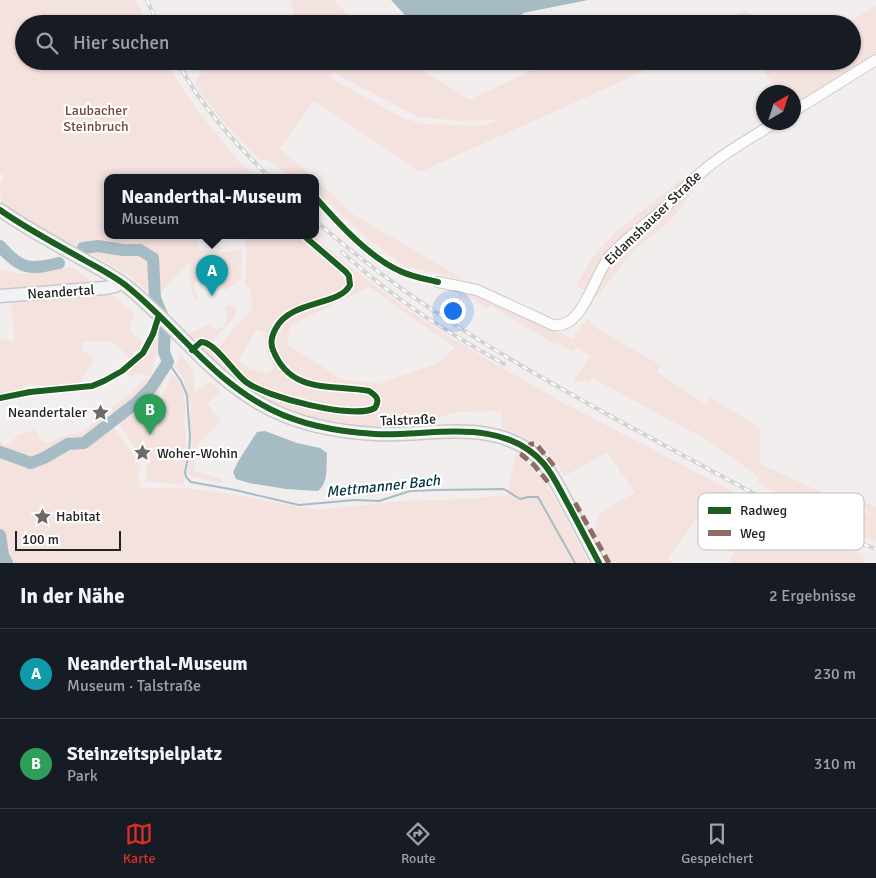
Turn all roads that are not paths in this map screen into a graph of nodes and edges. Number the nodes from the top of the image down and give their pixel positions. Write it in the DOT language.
graph roads {
  1 [pos="876,60"];
  2 [pos="861,69"];
  3 [pos="860,70"];
  4 [pos="801,107"];
  5 [pos="764,130"];
  6 [pos="0,210"];
  7 [pos="121,282"];
  8 [pos="438,282"];
  9 [pos="0,296"];
  10 [pos="599,563"];
  1 -- 2 [label="street"];
  3 -- 4 [label="street"];
  5 -- 8 [label="street, Eidamshauser Straße"];
  6 -- 7 [label="main road, Talstraße"];
  7 -- 9 [label="main road, Neandertal"];
  7 -- 10 [label="main road, Talstraße"];
}
